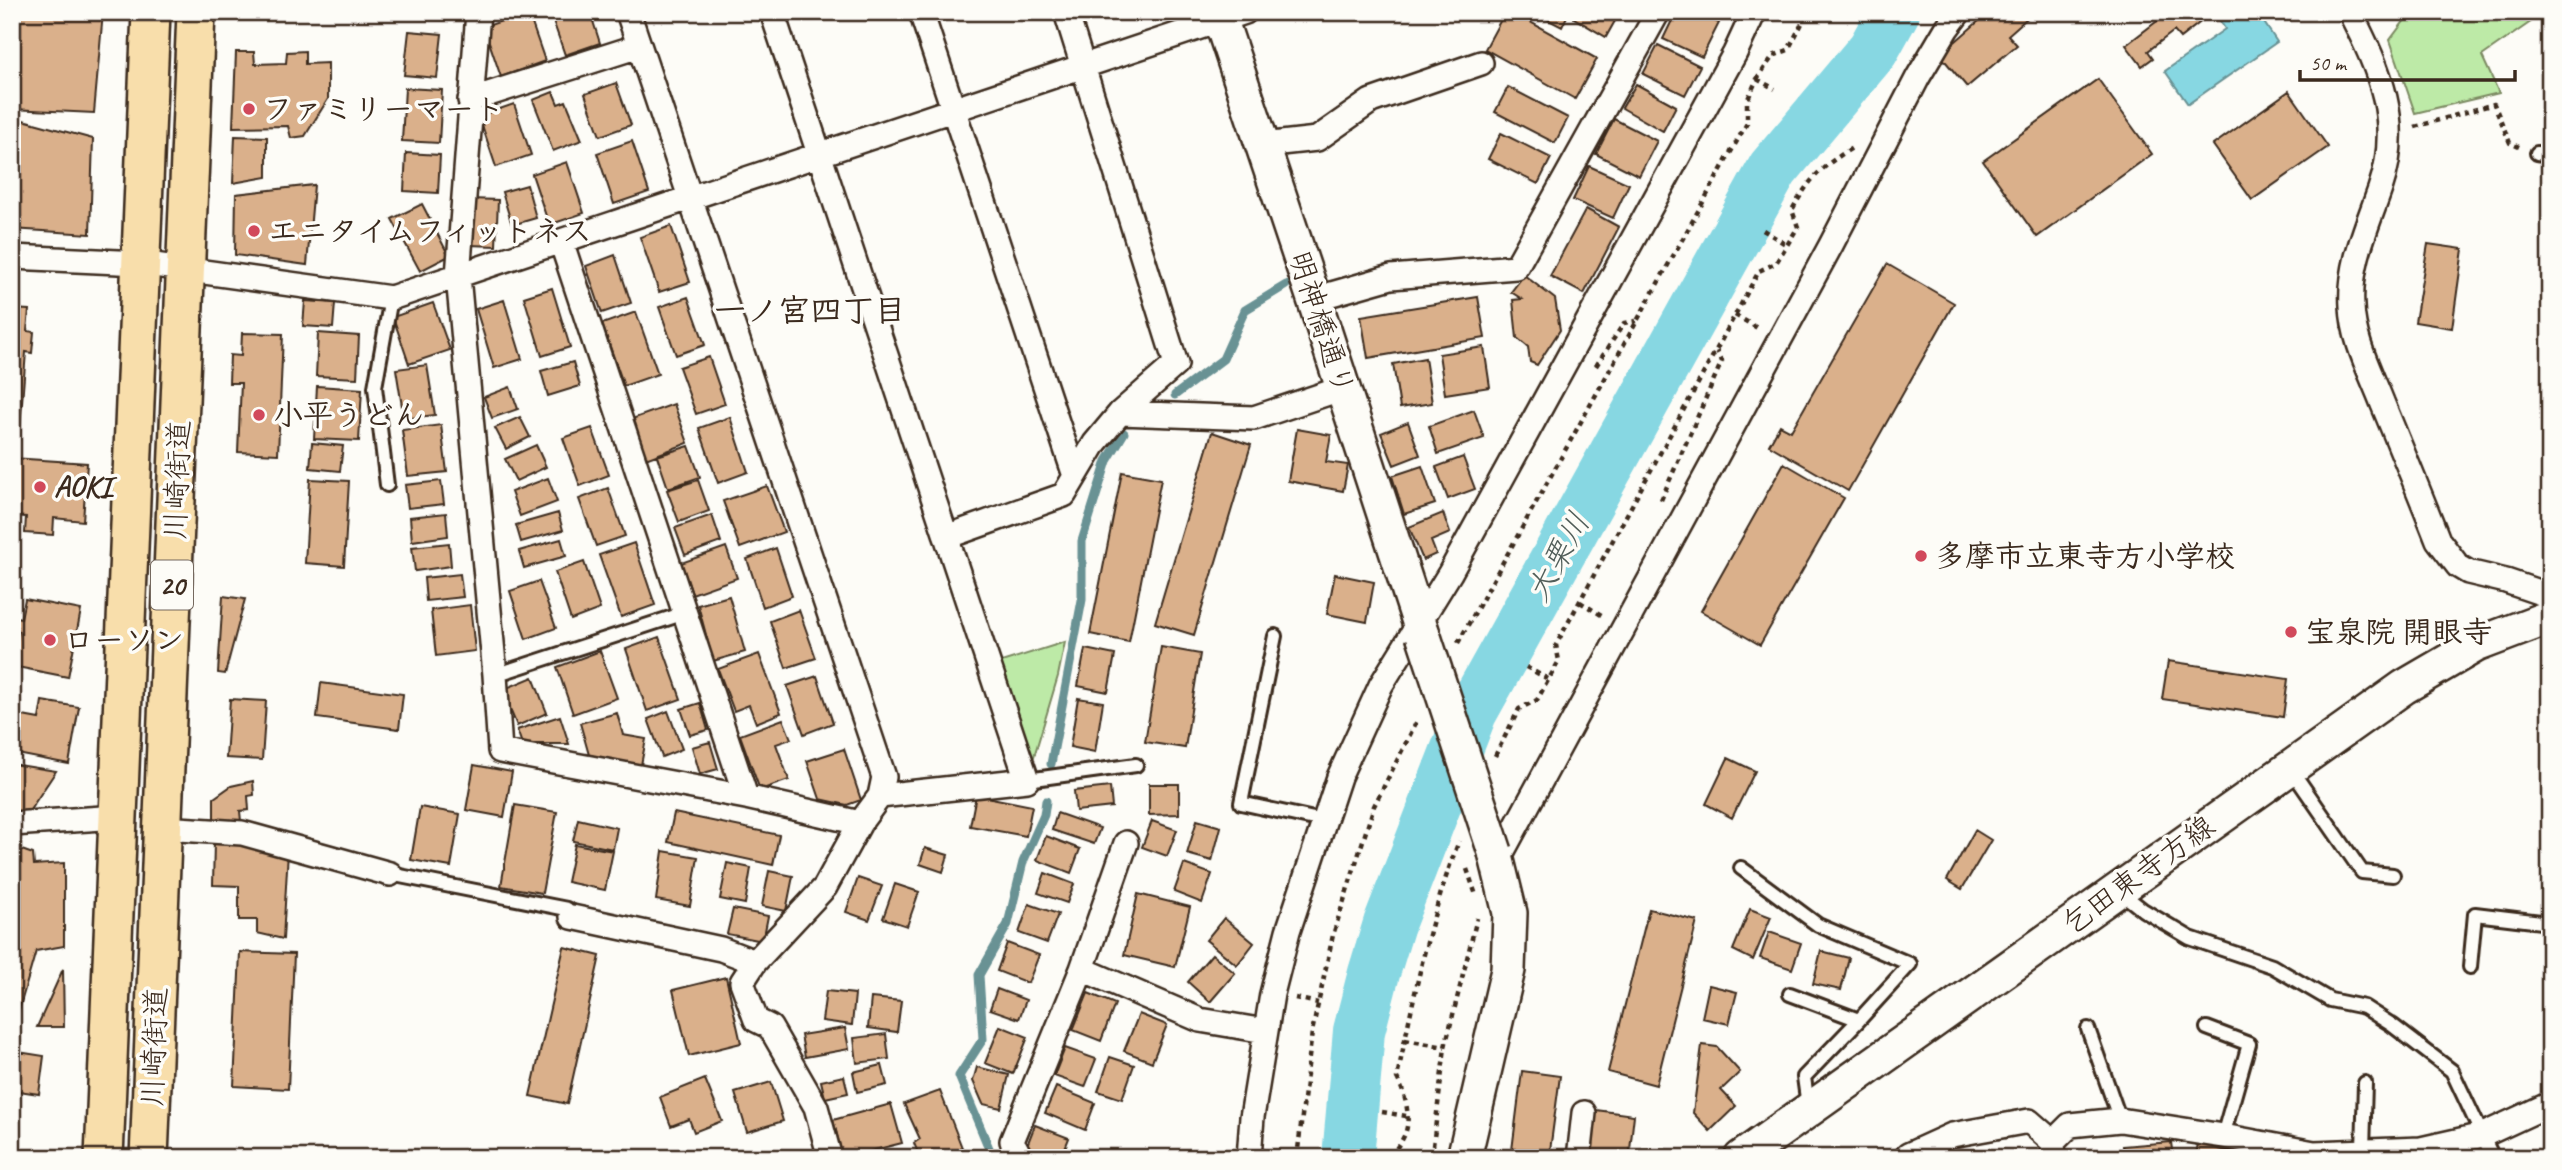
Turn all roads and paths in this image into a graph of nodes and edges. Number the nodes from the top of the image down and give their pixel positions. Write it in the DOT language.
graph roads {
  1 [pos="150,12"];
  2 [pos="196,12"];
  3 [pos="478,12"];
  4 [pos="628,12"];
  5 [pos="772,12"];
  6 [pos="921,12"];
  7 [pos="1066,12"];
  8 [pos="1658,12"];
  9 [pos="1754,12"];
  10 [pos="1808,12"];
  11 [pos="1973,12"];
  12 [pos="2350,12"];
  13 [pos="1228,15"];
  14 [pos="1953,20"];
  15 [pos="639,46"];
  16 [pos="1481,63"];
  17 [pos="1084,66"];
  18 [pos="1757,79"];
  19 [pos="1775,89"];
  20 [pos="470,100"];
  21 [pos="953,110"];
  22 [pos="2406,130"];
  23 [pos="1262,145"];
  24 [pos="1857,145"];
  25 [pos="2543,154"];
  26 [pos="819,155"];
  27 [pos="689,199"];
  28 [pos="1763,230"];
  29 [pos="561,241"];
  30 [pos="1787,245"];
  31 [pos="12,257"];
  32 [pos="140,263"];
  33 [pos="186,270"];
  34 [pos="458,275"];
  35 [pos="391,298"];
  36 [pos="1314,299"];
  37 [pos="1735,315"];
  38 [pos="1762,330"];
  39 [pos="1716,351"];
  40 [pos="1343,388"];
  41 [pos="1119,413"];
  42 [pos="1075,476"];
  43 [pos="387,485"];
  44 [pos="1657,509"];
  45 [pos="946,537"];
  46 [pos="2550,596"];
  47 [pos="1580,602"];
  48 [pos="1611,605"];
  49 [pos="685,613"];
  50 [pos="1604,616"];
  51 [pos="2550,617"];
  52 [pos="1600,624"];
  53 [pos="1421,627"];
  54 [pos="1275,636"];
  55 [pos="1453,653"];
  56 [pos="1526,667"];
  57 [pos="495,675"];
  58 [pos="1548,679"];
  59 [pos="1423,709"];
  60 [pos="1492,762"];
  61 [pos="1136,765"];
  62 [pos="2289,767"];
  63 [pos="1027,780"];
  64 [pos="880,796"];
  65 [pos="746,797"];
  66 [pos="118,817"];
  67 [pos="1323,821"];
  68 [pos="860,823"];
  69 [pos="12,824"];
  70 [pos="162,828"];
  71 [pos="1462,835"];
  72 [pos="1126,843"];
  73 [pos="1497,856"];
  74 [pos="1741,868"];
  75 [pos="390,874"];
  76 [pos="2393,875"];
  77 [pos="2118,890"];
  78 [pos="1476,895"];
  79 [pos="572,917"];
  80 [pos="2550,923"];
  81 [pos="755,961"];
  82 [pos="2470,967"];
  83 [pos="1082,970"];
  84 [pos="1790,994"];
  85 [pos="1858,1020"];
  86 [pos="2207,1028"];
  87 [pos="2088,1029"];
  88 [pos="1265,1031"];
  89 [pos="1405,1040"];
  90 [pos="1445,1047"];
  91 [pos="2365,1083"];
  92 [pos="2550,1104"];
  93 [pos="1809,1110"];
  94 [pos="1382,1112"];
  95 [pos="1584,1114"];
  96 [pos="1406,1116"];
  97 [pos="2120,1120"];
  98 [pos="2483,1135"];
  99 [pos="2223,1136"];
  100 [pos="2054,1150"];
  101 [pos="2363,1150"];
  102 [pos="1908,1155"];
  103 [pos="2316,1156"];
  104 [pos="104,1158"];
  105 [pos="149,1158"];
  106 [pos="830,1158"];
  107 [pos="1021,1158"];
  108 [pos="1249,1158"];
  109 [pos="1297,1158"];
  110 [pos="1394,1158"];
  111 [pos="1432,1158"];
  112 [pos="1464,1158"];
  113 [pos="1579,1158"];
  114 [pos="1741,1158"];
  115 [pos="2493,1158"];
  1 -- 32 [label="main road, 川崎街道 / 20"];
  2 -- 33 [label="main road, 川崎街道 / 20"];
  3 -- 20 [label="street"];
  4 -- 15 [label="street"];
  5 -- 26 [label="street"];
  6 -- 21 [label="street"];
  7 -- 17 [label="street"];
  8 -- 36 [label="street"];
  9 -- 53 [label="street"];
  10 -- 18 [label="path"];
  11 -- 14 [label="lane"];
  12 -- 46 [label="street"];
  13 -- 17 [label="street"];
  13 -- 23 [label="street, 明神橋通り"];
  14 -- 73 [label="street"];
  15 -- 20 [label="street"];
  15 -- 27 [label="street"];
  16 -- 23 [label="street"];
  17 -- 21 [label="street"];
  17 -- 41 [label="street"];
  18 -- 19 [label="path"];
  18 -- 55 [label="path"];
  20 -- 34 [label="street"];
  21 -- 26 [label="street"];
  21 -- 42 [label="street"];
  22 -- 25 [label="path"];
  23 -- 36 [label="street, 明神橋通り"];
  24 -- 30 [label="path"];
  26 -- 27 [label="street"];
  26 -- 45 [label="street"];
  27 -- 29 [label="street"];
  27 -- 64 [label="street"];
  28 -- 30 [label="path"];
  29 -- 34 [label="street"];
  29 -- 49 [label="street"];
  30 -- 37 [label="path"];
  31 -- 32 [label="street"];
  32 -- 33 [label="street"];
  32 -- 66 [label="main road, 川崎街道 / 20"];
  33 -- 35 [label="street"];
  33 -- 70 [label="main road, 川崎街道 / 20"];
  34 -- 35 [label="street"];
  34 -- 57 [label="street"];
  35 -- 43 [label="lane"];
  36 -- 40 [label="street, 明神橋通り"];
  37 -- 38 [label="path"];
  37 -- 39 [label="path"];
  39 -- 44 [label="path"];
  39 -- 47 [label="path"];
  40 -- 41 [label="street"];
  40 -- 53 [label="street, 明神橋通り"];
  41 -- 42 [label="street"];
  42 -- 45 [label="street"];
  45 -- 63 [label="street"];
  47 -- 50 [label="path"];
  47 -- 58 [label="path"];
  48 -- 50 [label="path"];
  49 -- 57 [label="lane"];
  49 -- 65 [label="street"];
  50 -- 52 [label="path"];
  51 -- 62 [label="street, 乞田東寺方線"];
  53 -- 67 [label="street"];
  53 -- 73 [label="street, 明神橋通り, bridge"];
  54 -- 67 [label="lane"];
  56 -- 58 [label="path"];
  57 -- 65 [label="street"];
  58 -- 60 [label="path"];
  59 -- 109 [label="path"];
  61 -- 63 [label="lane"];
  62 -- 76 [label="lane"];
  62 -- 77 [label="street, 乞田東寺方線"];
  63 -- 64 [label="street"];
  64 -- 68 [label="street"];
  65 -- 68 [label="street"];
  66 -- 69 [label="street"];
  66 -- 104 [label="main road, 川崎街道 / 20"];
  67 -- 88 [label="street"];
  68 -- 81 [label="street"];
  70 -- 75 [label="street"];
  70 -- 105 [label="main road, 川崎街道 / 20"];
  71 -- 89 [label="path"];
  72 -- 83 [label="street"];
  73 -- 112 [label="street, 明神橋通り"];
  74 -- 85 [label="lane"];
  75 -- 79 [label="lane"];
  77 -- 93 [label="street, 乞田東寺方線"];
  77 -- 98 [label="lane"];
  78 -- 90 [label="path"];
  79 -- 81 [label="street"];
  80 -- 82 [label="lane"];
  81 -- 106 [label="street"];
  83 -- 88 [label="street"];
  83 -- 107 [label="street"];
  84 -- 85 [label="lane"];
  85 -- 93 [label="lane"];
  86 -- 99 [label="lane"];
  87 -- 97 [label="lane"];
  88 -- 108 [label="street"];
  89 -- 90 [label="path"];
  89 -- 96 [label="path"];
  90 -- 111 [label="path"];
  91 -- 101 [label="lane"];
  92 -- 98 [label="street"];
  93 -- 114 [label="street, 乞田東寺方線"];
  94 -- 96 [label="path"];
  95 -- 113 [label="street"];
  96 -- 110 [label="path"];
  97 -- 99 [label="street"];
  97 -- 100 [label="street"];
  98 -- 101 [label="street"];
  98 -- 115 [label="lane"];
  99 -- 103 [label="street"];
  100 -- 102 [label="street"];
  101 -- 103 [label="street"];
}
